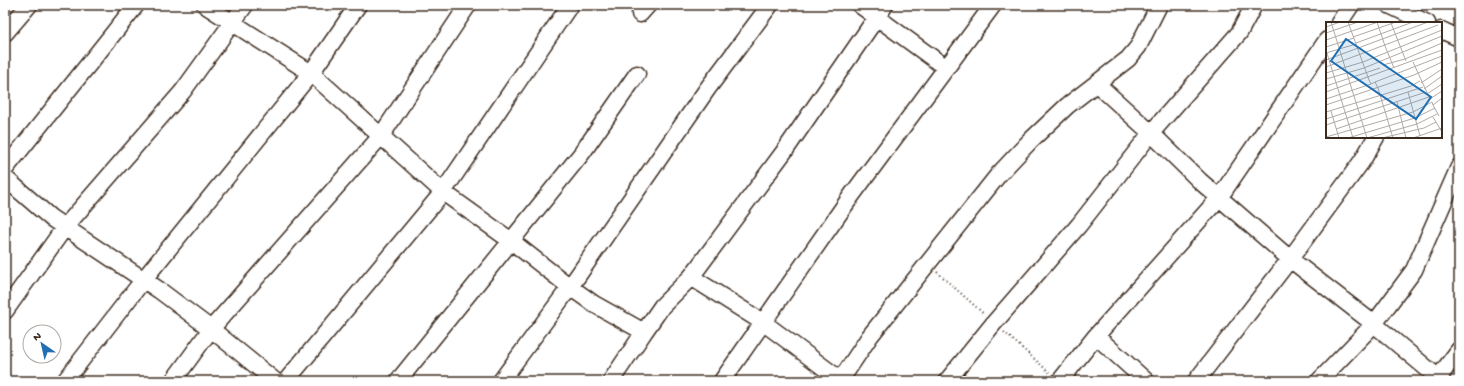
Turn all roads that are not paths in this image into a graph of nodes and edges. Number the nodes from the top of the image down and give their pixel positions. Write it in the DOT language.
graph roads {
  1 [pos="29,5"];
  2 [pos="136,5"];
  3 [pos="205,5"];
  4 [pos="245,5"];
  5 [pos="358,5"];
  6 [pos="468,5"];
  7 [pos="570,5"];
  8 [pos="770,5"];
  9 [pos="860,5"];
  10 [pos="993,5"];
  11 [pos="1159,5"];
  12 [pos="1254,5"];
  13 [pos="1351,5"];
  14 [pos="1396,6"];
  15 [pos="880,11"];
  16 [pos="234,22"];
  17 [pos="1340,22"];
  18 [pos="1425,22"];
  19 [pos="1442,30"];
  20 [pos="5,33"];
  21 [pos="1459,38"];
  22 [pos="1326,41"];
  23 [pos="945,67"];
  24 [pos="311,73"];
  25 [pos="637,74"];
  26 [pos="1098,84"];
  27 [pos="1151,133"];
  28 [pos="381,136"];
  29 [pos="1375,138"];
  30 [pos="1459,167"];
  31 [pos="5,169"];
  32 [pos="5,178"];
  33 [pos="444,192"];
  34 [pos="1219,198"];
  35 [pos="65,227"];
  36 [pos="510,240"];
  37 [pos="1290,259"];
  38 [pos="691,277"];
  39 [pos="144,279"];
  40 [pos="570,287"];
  41 [pos="5,310"];
  42 [pos="764,323"];
  43 [pos="1374,324"];
  44 [pos="211,329"];
  45 [pos="644,332"];
  46 [pos="1096,336"];
  47 [pos="1459,350"];
  48 [pos="1439,380"];
  49 [pos="65,381"];
  50 [pos="173,381"];
  51 [pos="275,381"];
  52 [pos="286,381"];
  53 [pos="398,381"];
  54 [pos="500,381"];
  55 [pos="611,381"];
  56 [pos="722,381"];
  57 [pos="841,381"];
  58 [pos="947,381"];
  59 [pos="1060,381"];
  60 [pos="1146,381"];
  61 [pos="1196,381"];
  62 [pos="1318,381"];
  1 -- 20 [label="street"];
  2 -- 31 [label="street"];
  3 -- 16 [label="street"];
  4 -- 16 [label="street"];
  5 -- 24 [label="street"];
  6 -- 28 [label="street"];
  7 -- 33 [label="street"];
  8 -- 40 [label="street"];
  9 -- 15 [label="street"];
  10 -- 23 [label="street"];
  11 -- 26 [label="street"];
  12 -- 27 [label="street"];
  13 -- 17 [label="street"];
  14 -- 18 [label="street"];
  15 -- 23 [label="street"];
  15 -- 38 [label="street"];
  16 -- 24 [label="street"];
  16 -- 35 [label="street"];
  19 -- 21 [label="street"];
  22 -- 34 [label="street"];
  23 -- 42 [label="street"];
  24 -- 28 [label="street"];
  24 -- 39 [label="street"];
  25 -- 36 [label="street"];
  26 -- 27 [label="street"];
  26 -- 57 [label="street"];
  27 -- 34 [label="street"];
  27 -- 58 [label="street"];
  28 -- 33 [label="street"];
  28 -- 44 [label="street"];
  29 -- 37 [label="street"];
  30 -- 43 [label="street"];
  32 -- 35 [label="street"];
  33 -- 36 [label="street"];
  33 -- 52 [label="street"];
  34 -- 37 [label="street"];
  34 -- 46 [label="street"];
  35 -- 39 [label="street"];
  35 -- 41 [label="street"];
  36 -- 40 [label="street"];
  36 -- 53 [label="street"];
  37 -- 43 [label="street"];
  37 -- 61 [label="street"];
  38 -- 42 [label="street"];
  38 -- 45 [label="street"];
  39 -- 44 [label="street"];
  39 -- 49 [label="street"];
  40 -- 45 [label="street"];
  40 -- 54 [label="street"];
  42 -- 56 [label="street"];
  42 -- 57 [label="street"];
  43 -- 48 [label="street"];
  43 -- 62 [label="street"];
  44 -- 50 [label="street"];
  44 -- 51 [label="street"];
  45 -- 55 [label="street"];
  46 -- 59 [label="street"];
  46 -- 60 [label="street"];
  47 -- 48 [label="street"];
}
